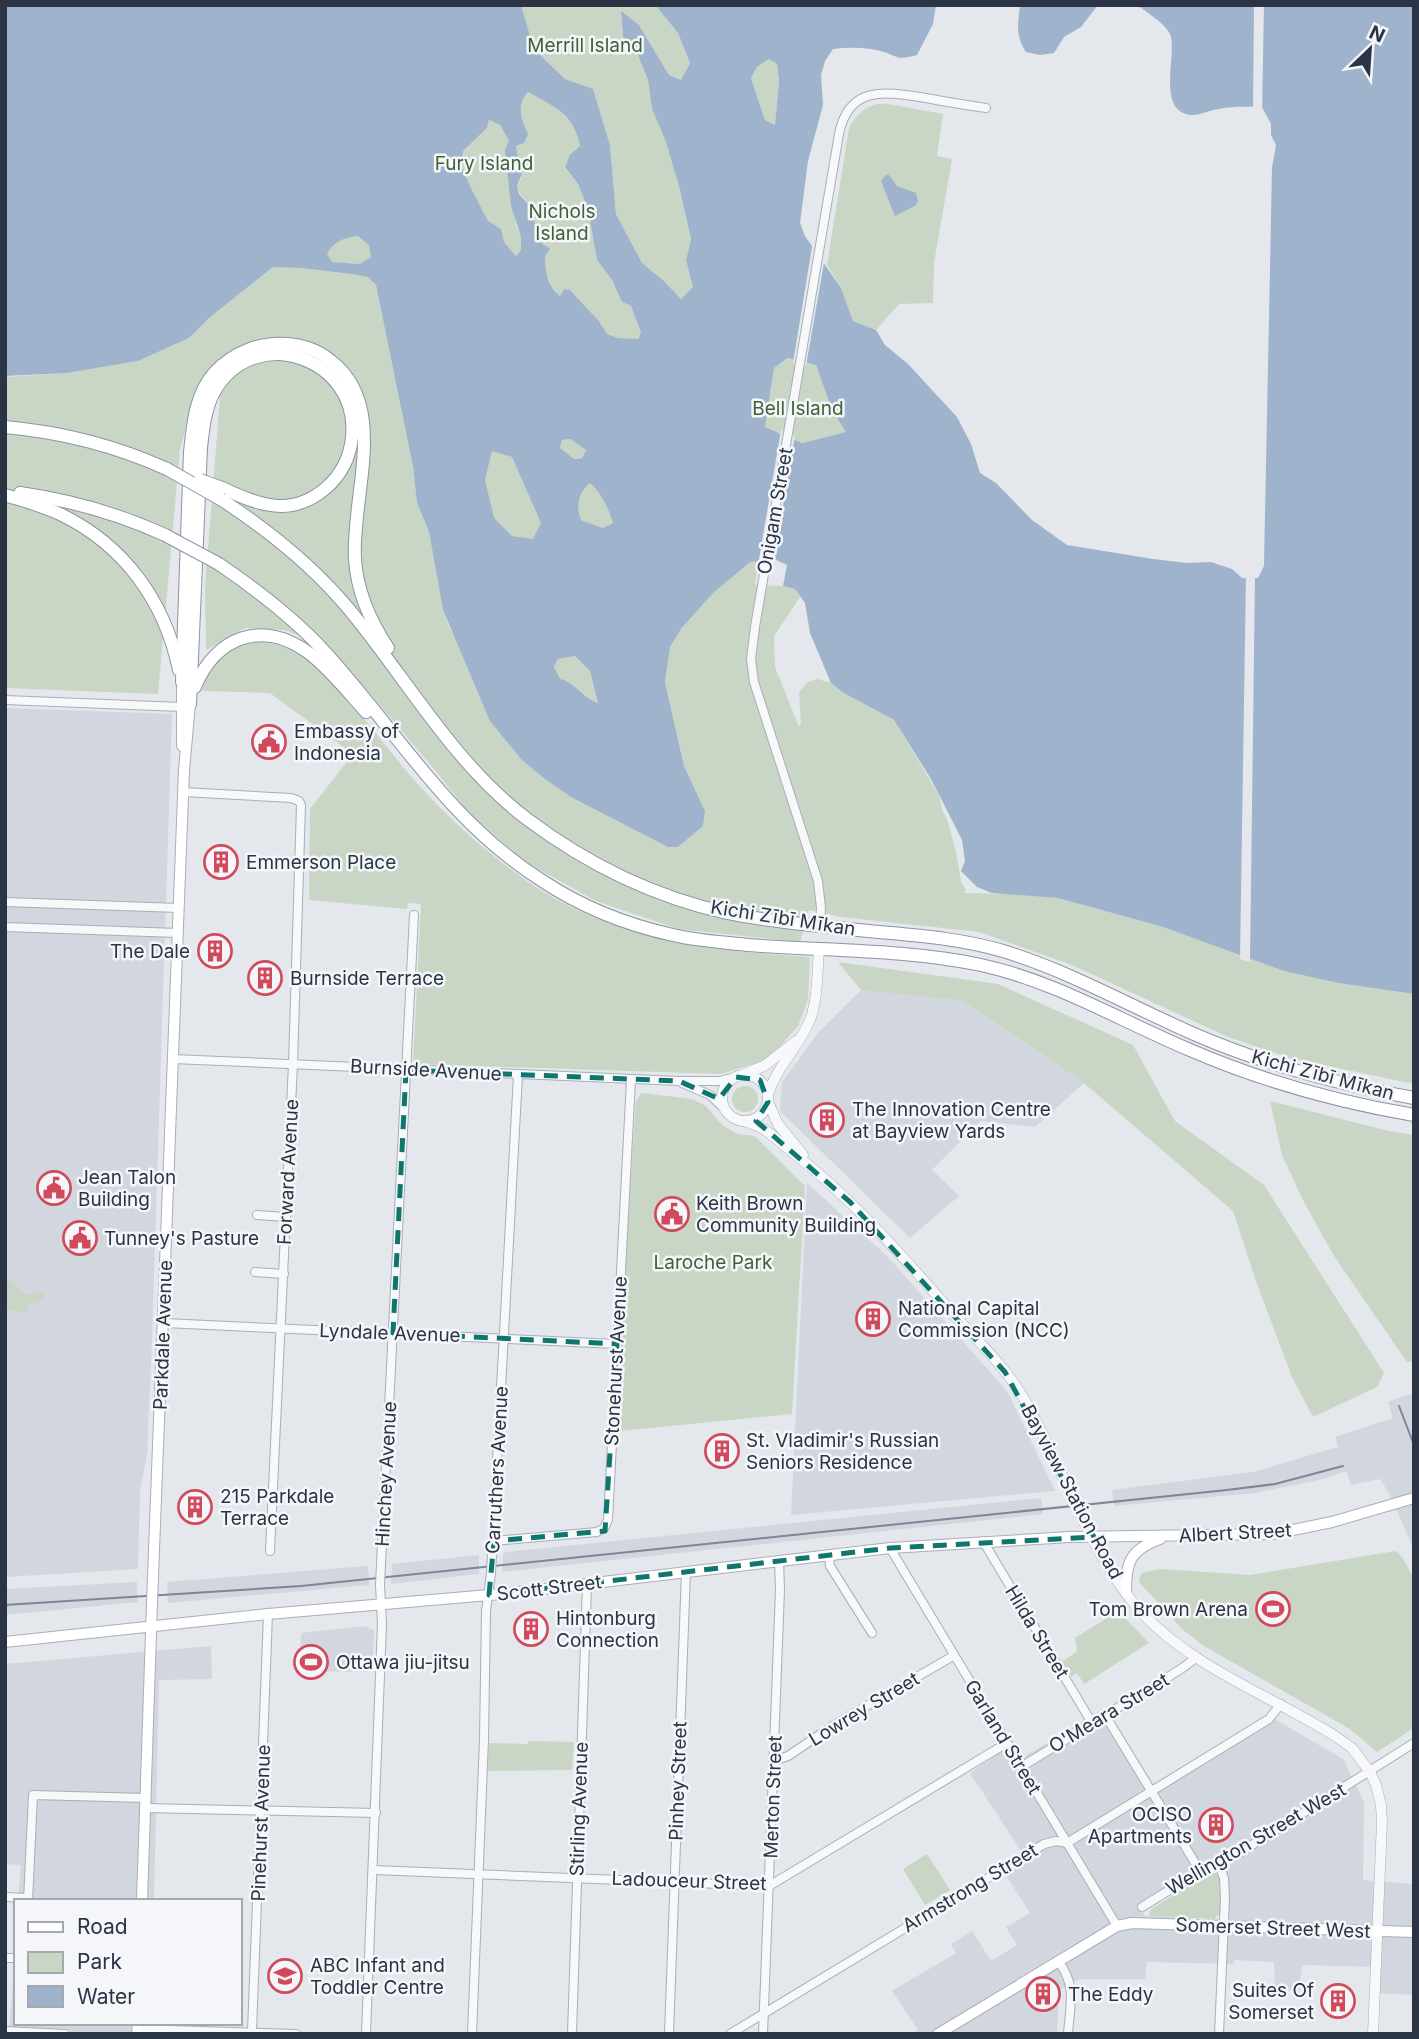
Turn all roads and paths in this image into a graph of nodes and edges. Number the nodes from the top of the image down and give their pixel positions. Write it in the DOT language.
graph roads {
  1 [pos="986,108"];
  2 [pos="5,426"];
  3 [pos="5,493"];
  4 [pos="222,494"];
  5 [pos="182,682"];
  6 [pos="5,700"];
  7 [pos="185,705"];
  8 [pos="442,732"];
  9 [pos="420,770"];
  10 [pos="184,792"];
  11 [pos="5,902"];
  12 [pos="179,908"];
  13 [pos="414,915"];
  14 [pos="820,926"];
  15 [pos="5,927"];
  16 [pos="178,933"];
  17 [pos="819,950"];
  18 [pos="799,1039"];
  19 [pos="173,1059"];
  20 [pos="293,1064"];
  21 [pos="406,1070"];
  22 [pos="518,1075"];
  23 [pos="738,1076"];
  24 [pos="631,1080"];
  25 [pos="679,1082"];
  26 [pos="1414,1098"];
  27 [pos="768,1099"];
  28 [pos="725,1109"];
  29 [pos="1414,1115"];
  30 [pos="743,1121"];
  31 [pos="812,1167"];
  32 [pos="257,1215"];
  33 [pos="286,1217"];
  34 [pos="255,1272"];
  35 [pos="284,1274"];
  36 [pos="164,1323"];
  37 [pos="281,1328"];
  38 [pos="393,1333"];
  39 [pos="504,1338"];
  40 [pos="617,1344"];
  41 [pos="1414,1498"];
  42 [pos="1169,1536"];
  43 [pos="1094,1537"];
  44 [pos="494,1541"];
  45 [pos="983,1541"];
  46 [pos="890,1548"];
  47 [pos="270,1551"];
  48 [pos="829,1555"];
  49 [pos="779,1560"];
  50 [pos="686,1571"];
  51 [pos="587,1584"];
  52 [pos="1126,1593"];
  53 [pos="489,1595"];
  54 [pos="381,1606"];
  55 [pos="268,1615"];
  56 [pos="152,1626"];
  57 [pos="872,1633"];
  58 [pos="5,1642"];
  59 [pos="953,1656"];
  60 [pos="1197,1657"];
  61 [pos="1281,1704"];
  62 [pos="1105,1715"];
  63 [pos="1092,1723"];
  64 [pos="1007,1743"];
  65 [pos="1414,1744"];
  66 [pos="774,1761"];
  67 [pos="1021,1767"];
  68 [pos="1370,1772"];
  69 [pos="1152,1791"];
  70 [pos="145,1803"];
  71 [pos="261,1810"];
  72 [pos="376,1813"];
  73 [pos="1067,1843"];
  74 [pos="1218,1863"];
  75 [pos="374,1870"];
  76 [pos="1200,1871"];
  77 [pos="477,1874"];
  78 [pos="577,1877"];
  79 [pos="675,1883"];
  80 [pos="769,1886"];
  81 [pos="5,1897"];
  82 [pos="28,1899"];
  83 [pos="142,1899"];
  84 [pos="1142,1907"];
  85 [pos="1117,1926"];
  86 [pos="1223,1926"];
  87 [pos="1378,1930"];
  88 [pos="1414,1932"];
  89 [pos="1058,1961"];
  90 [pos="764,2013"];
  91 [pos="138,2029"];
  92 [pos="22,2030"];
  93 [pos="5,2031"];
  94 [pos="252,2031"];
  95 [pos="65,2034"];
  96 [pos="296,2034"];
  97 [pos="366,2034"];
  98 [pos="472,2034"];
  99 [pos="572,2034"];
  100 [pos="669,2034"];
  101 [pos="730,2034"];
  102 [pos="763,2034"];
  103 [pos="938,2034"];
  104 [pos="1068,2034"];
  105 [pos="1219,2034"];
  106 [pos="1373,2034"];
  1 -- 14 [label="street, Onigam Street"];
  2 -- 4 [label="highway, Kichi Zībī Mīkan, bridge"];
  3 -- 5 [label="highway"];
  3 -- 9 [label="highway, Kichi Zībī Mīkan, bridge"];
  4 -- 7 [label="highway"];
  4 -- 8 [label="highway, Kichi Zībī Mīkan"];
  5 -- 7 [label="main road, Parkdale Avenue"];
  5 -- 8 [label="highway"];
  6 -- 7 [label="street"];
  7 -- 9 [label="highway"];
  7 -- 10 [label="main road, Parkdale Avenue"];
  8 -- 14 [label="highway, Kichi Zībī Mīkan"];
  9 -- 17 [label="highway, Kichi Zībī Mīkan"];
  10 -- 12 [label="main road, Parkdale Avenue"];
  10 -- 20 [label="street, Forward Avenue"];
  11 -- 12 [label="street"];
  12 -- 16 [label="main road, Parkdale Avenue"];
  13 -- 21 [label="street, Hinchey Avenue"];
  14 -- 17 [label="highway"];
  14 -- 26 [label="highway, Kichi Zībī Mīkan"];
  15 -- 16 [label="street"];
  16 -- 19 [label="main road, Parkdale Avenue"];
  17 -- 18 [label="street"];
  17 -- 29 [label="highway, Kichi Zībī Mīkan"];
  18 -- 23 [label="street"];
  18 -- 27 [label="street"];
  19 -- 20 [label="street, Burnside Avenue"];
  19 -- 36 [label="main road, Parkdale Avenue"];
  20 -- 21 [label="street, Burnside Avenue"];
  20 -- 33 [label="street, Forward Avenue"];
  21 -- 22 [label="street, Burnside Avenue"];
  21 -- 38 [label="street, Hinchey Avenue"];
  22 -- 24 [label="street, Burnside Avenue"];
  22 -- 39 [label="street, Carruthers Avenue"];
  23 -- 25 [label="street, Burnside Avenue"];
  23 -- 27 [label="street"];
  23 -- 28 [label="street"];
  24 -- 25 [label="street, Burnside Avenue"];
  24 -- 40 [label="street, Stonehurst Avenue"];
  25 -- 28 [label="street, Burnside Avenue"];
  27 -- 30 [label="street"];
  27 -- 31 [label="street, Bayview Station Road"];
  28 -- 30 [label="street"];
  30 -- 31 [label="street, Bayview Station Road"];
  31 -- 43 [label="street, Bayview Station Road"];
  32 -- 33 [label="street"];
  33 -- 35 [label="street, Forward Avenue"];
  34 -- 35 [label="street"];
  35 -- 37 [label="street, Forward Avenue"];
  36 -- 37 [label="street, Lyndale Avenue"];
  36 -- 56 [label="main road, Parkdale Avenue, bridge"];
  37 -- 38 [label="street, Lyndale Avenue"];
  37 -- 47 [label="street, Forward Avenue"];
  38 -- 39 [label="street, Lyndale Avenue"];
  38 -- 54 [label="street, Hinchey Avenue, bridge"];
  39 -- 40 [label="street, Lyndale Avenue"];
  39 -- 44 [label="street, Carruthers Avenue"];
  40 -- 44 [label="street, Stonehurst Avenue"];
  41 -- 42 [label="main road, Albert Street"];
  42 -- 43 [label="main road, Albert Street"];
  42 -- 52 [label="main road"];
  43 -- 45 [label="main road, Scott Street"];
  43 -- 52 [label="street, Bayview Station Road"];
  44 -- 53 [label="street, Carruthers Avenue, bridge"];
  45 -- 46 [label="main road, Scott Street"];
  45 -- 63 [label="street, Hilda Street"];
  46 -- 48 [label="main road, Scott Street"];
  46 -- 59 [label="street, Garland Street"];
  48 -- 49 [label="main road, Scott Street"];
  48 -- 57 [label="street"];
  49 -- 50 [label="main road, Scott Street"];
  49 -- 66 [label="street, Merton Street"];
  50 -- 51 [label="main road, Scott Street"];
  50 -- 79 [label="street, Pinhey Street"];
  51 -- 53 [label="main road, Scott Street"];
  51 -- 78 [label="street, Stirling Avenue"];
  52 -- 60 [label="street, Bayview Station Road"];
  53 -- 54 [label="main road, Scott Street"];
  53 -- 77 [label="street, Carruthers Avenue"];
  54 -- 55 [label="main road, Scott Street"];
  54 -- 72 [label="street, Hinchey Avenue"];
  55 -- 56 [label="main road, Scott Street"];
  55 -- 71 [label="street, Pinehurst Avenue"];
  56 -- 58 [label="main road, Scott Street"];
  56 -- 70 [label="main road, Parkdale Avenue"];
  59 -- 64 [label="street, Garland Street"];
  59 -- 66 [label="street, Lowrey Street"];
  60 -- 61 [label="street, Bayview Station Road"];
  60 -- 62 [label="street, O'Meara Street"];
  61 -- 68 [label="street, Bayview Station Road"];
  61 -- 69 [label="street, Armstrong Street"];
  62 -- 63 [label="street, O'Meara Street"];
  62 -- 69 [label="street"];
  63 -- 67 [label="street, O'Meara Street"];
  64 -- 67 [label="street, Garland Street"];
  64 -- 80 [label="street, Ladouceur Street"];
  65 -- 68 [label="street, Wellington Street West"];
  66 -- 80 [label="street, Merton Street"];
  67 -- 73 [label="street, Garland Street"];
  68 -- 74 [label="street, Wellington Street West"];
  68 -- 87 [label="street"];
  69 -- 73 [label="street, Armstrong Street"];
  69 -- 76 [label="street"];
  70 -- 71 [label="street"];
  70 -- 82 [label="street"];
  70 -- 83 [label="main road, Parkdale Avenue"];
  71 -- 72 [label="street"];
  71 -- 94 [label="street, Pinehurst Avenue"];
  72 -- 75 [label="street, Hinchey Avenue"];
  73 -- 85 [label="street, Garland Street"];
  73 -- 90 [label="street, Armstrong Street"];
  74 -- 76 [label="street, Wellington Street West"];
  74 -- 86 [label="street"];
  75 -- 77 [label="street, Ladouceur Street"];
  75 -- 97 [label="street, Hinchey Avenue"];
  76 -- 84 [label="street, Wellington Street West"];
  77 -- 78 [label="street, Ladouceur Street"];
  77 -- 98 [label="street, Carruthers Avenue"];
  78 -- 79 [label="street, Ladouceur Street"];
  78 -- 99 [label="street, Stirling Avenue"];
  79 -- 80 [label="street, Ladouceur Street"];
  79 -- 100 [label="street, Pinhey Street"];
  80 -- 90 [label="street, Merton Street"];
  81 -- 82 [label="street"];
  85 -- 86 [label="main road, Somerset Street West"];
  85 -- 89 [label="main road"];
  86 -- 87 [label="main road, Somerset Street West"];
  86 -- 105 [label="street"];
  87 -- 88 [label="main road, Somerset Street West"];
  87 -- 106 [label="street"];
  89 -- 103 [label="main road"];
  89 -- 104 [label="street"];
  90 -- 101 [label="street, Armstrong Street"];
  90 -- 102 [label="street, Merton Street"];
  91 -- 94 [label="street"];
  92 -- 93 [label="street"];
  92 -- 95 [label="street"];
  94 -- 96 [label="street"];
}
